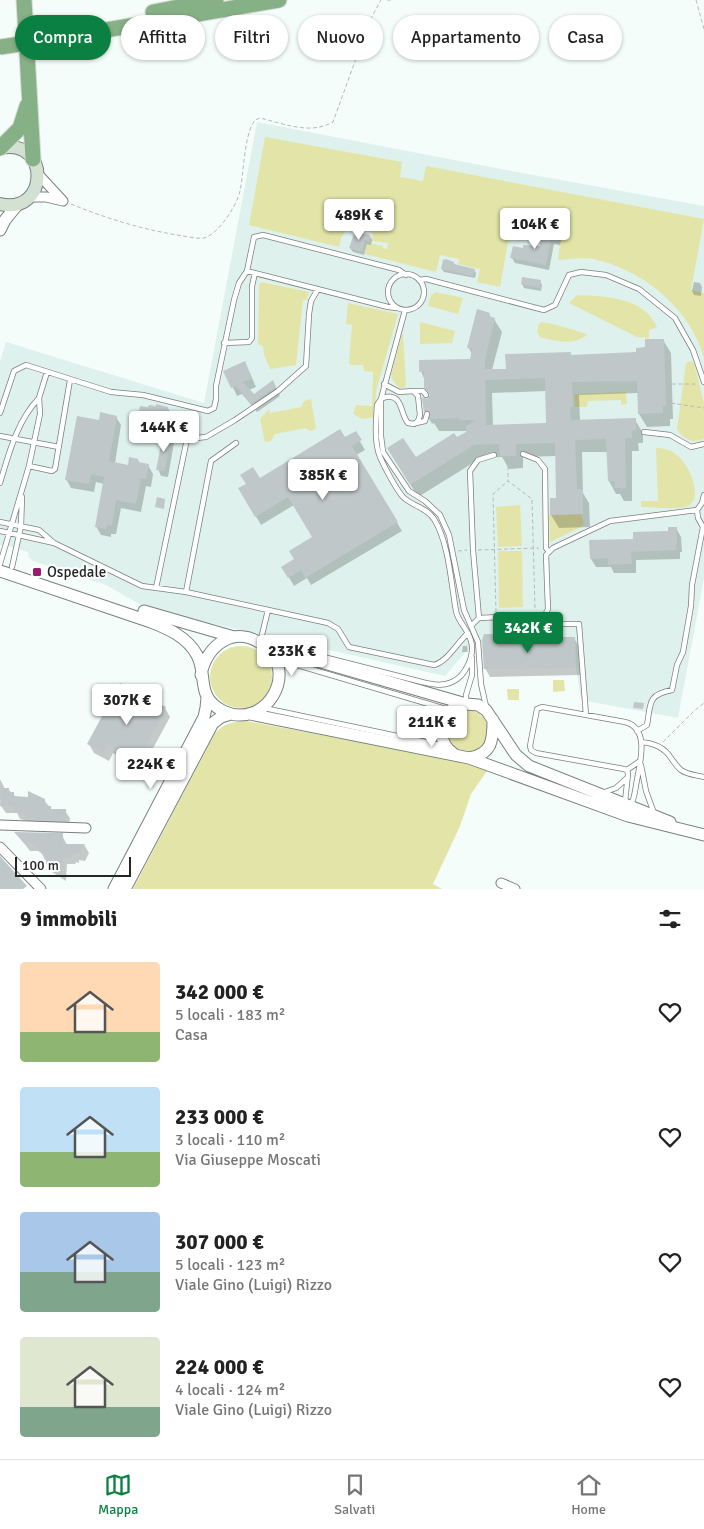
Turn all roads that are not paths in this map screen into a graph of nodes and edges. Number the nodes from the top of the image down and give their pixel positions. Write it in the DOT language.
graph roads {
  1 [pos="24,0"];
  2 [pos="216,0"];
  3 [pos="279,0"];
  4 [pos="111,23"];
  5 [pos="111,26"];
  6 [pos="15,36"];
  7 [pos="0,37"];
  8 [pos="15,43"];
  9 [pos="0,46"];
  10 [pos="29,92"];
  11 [pos="0,148"];
  12 [pos="33,159"];
  13 [pos="38,175"];
  14 [pos="29,197"];
  15 [pos="0,204"];
  16 [pos="18,204"];
  17 [pos="0,230"];
  18 [pos="247,271"];
  19 [pos="254,273"];
  20 [pos="406,274"];
  21 [pos="419,280"];
  22 [pos="318,289"];
  23 [pos="397,308"];
  24 [pos="405,310"];
  25 [pos="224,343"];
  26 [pos="47,372"];
  27 [pos="70,380"];
  28 [pos="702,383"];
  29 [pos="384,384"];
  30 [pos="413,391"];
  31 [pos="426,395"];
  32 [pos="40,398"];
  33 [pos="381,399"];
  34 [pos="0,413"];
  35 [pos="427,414"];
  36 [pos="414,424"];
  37 [pos="644,432"];
  38 [pos="0,436"];
  39 [pos="14,439"];
  40 [pos="33,442"];
  41 [pos="236,443"];
  42 [pos="704,444"];
  43 [pos="59,447"];
  44 [pos="523,454"];
  45 [pos="494,455"];
  46 [pos="29,466"];
  47 [pos="0,483"];
  48 [pos="23,491"];
  49 [pos="704,495"];
  50 [pos="697,510"];
  51 [pos="0,522"];
  52 [pos="11,524"];
  53 [pos="21,526"];
  54 [pos="0,531"];
  55 [pos="9,534"];
  56 [pos="19,536"];
  57 [pos="54,543"];
  58 [pos="547,550"];
  59 [pos="4,565"];
  60 [pos="0,571"];
  61 [pos="156,588"];
  62 [pos="186,592"];
  63 [pos="268,610"];
  64 [pos="545,615"];
  65 [pos="479,618"];
  66 [pos="471,626"];
  67 [pos="468,633"];
  68 [pos="236,638"];
  69 [pos="265,645"];
  70 [pos="472,651"];
  71 [pos="275,658"];
  72 [pos="201,675"];
  73 [pos="207,697"];
  74 [pos="466,704"];
  75 [pos="262,708"];
  76 [pos="450,710"];
  77 [pos="231,714"];
  78 [pos="250,714"];
  79 [pos="489,714"];
  80 [pos="586,715"];
  81 [pos="637,731"];
  82 [pos="641,742"];
  83 [pos="445,746"];
  84 [pos="456,755"];
  85 [pos="469,758"];
  86 [pos="640,761"];
  87 [pos="628,772"];
  88 [pos="704,777"];
  89 [pos="596,793"];
  90 [pos="627,810"];
  91 [pos="651,819"];
  92 [pos="0,825"];
  93 [pos="86,828"];
  94 [pos="704,831"];
  95 [pos="704,835"];
  96 [pos="0,847"];
  97 [pos="501,883"];
  98 [pos="41,889"];
  99 [pos="114,889"];
  100 [pos="125,889"];
  101 [pos="516,889"];
  1 -- 10 [label="highway"];
  2 -- 4 [label="highway"];
  3 -- 5 [label="highway"];
  6 -- 7 [label="highway"];
  8 -- 9 [label="highway, bridge"];
  10 -- 11 [label="highway"];
  10 -- 12 [label="highway"];
  11 -- 12 [label="main road"];
  12 -- 13 [label="main road"];
  13 -- 14 [label="main road"];
  13 -- 14 [label="street"];
  14 -- 16 [label="main road"];
  15 -- 16 [label="main road"];
  16 -- 17 [label="street"];
  18 -- 19 [label="lane"];
  18 -- 20 [label="lane"];
  18 -- 25 [label="lane"];
  19 -- 22 [label="lane"];
  19 -- 25 [label="lane"];
  20 -- 21 [label="lane"];
  20 -- 23 [label="lane"];
  21 -- 24 [label="lane"];
  21 -- 28 [label="lane"];
  22 -- 23 [label="lane"];
  22 -- 61 [label="lane"];
  23 -- 24 [label="lane"];
  24 -- 29 [label="lane"];
  25 -- 27 [label="lane"];
  26 -- 27 [label="lane"];
  26 -- 32 [label="lane"];
  26 -- 34 [label="lane"];
  27 -- 43 [label="lane"];
  29 -- 30 [label="lane"];
  29 -- 33 [label="lane"];
  30 -- 31 [label="lane"];
  30 -- 36 [label="lane"];
  32 -- 39 [label="lane"];
  32 -- 40 [label="lane"];
  33 -- 36 [label="lane"];
  33 -- 66 [label="lane"];
  33 -- 67 [label="lane"];
  35 -- 36 [label="lane"];
  37 -- 42 [label="lane"];
  38 -- 39 [label="lane"];
  39 -- 40 [label="lane"];
  39 -- 47 [label="lane"];
  40 -- 43 [label="lane"];
  40 -- 46 [label="lane"];
  41 -- 62 [label="lane"];
  43 -- 46 [label="lane"];
  44 -- 58 [label="lane"];
  45 -- 65 [label="lane"];
  46 -- 48 [label="lane"];
  48 -- 52 [label="lane"];
  48 -- 53 [label="lane"];
  49 -- 50 [label="lane"];
  50 -- 58 [label="lane"];
  50 -- 81 [label="lane"];
  51 -- 52 [label="lane"];
  52 -- 53 [label="lane"];
  52 -- 55 [label="lane"];
  53 -- 56 [label="lane"];
  53 -- 57 [label="lane"];
  54 -- 55 [label="lane"];
  55 -- 56 [label="lane"];
  55 -- 59 [label="lane"];
  56 -- 57 [label="lane"];
  56 -- 59 [label="lane"];
  57 -- 61 [label="lane"];
  58 -- 64 [label="lane"];
  59 -- 68 [label="street"];
  60 -- 72 [label="street"];
  61 -- 62 [label="lane"];
  62 -- 63 [label="lane"];
  63 -- 67 [label="lane"];
  63 -- 69 [label="lane"];
  64 -- 65 [label="lane"];
  64 -- 80 [label="lane"];
  65 -- 66 [label="lane"];
  66 -- 79 [label="lane"];
  67 -- 70 [label="lane"];
  68 -- 69 [label="street"];
  68 -- 72 [label="street"];
  69 -- 70 [label="lane"];
  69 -- 71 [label="street"];
  69 -- 74 [label="street"];
  70 -- 74 [label="lane"];
  71 -- 75 [label="street"];
  71 -- 76 [label="lane"];
  72 -- 73 [label="street"];
  73 -- 77 [label="street"];
  73 -- 99 [label="street"];
  74 -- 76 [label="street"];
  74 -- 79 [label="street"];
  75 -- 78 [label="street"];
  75 -- 83 [label="lane"];
  76 -- 83 [label="street"];
  77 -- 78 [label="street"];
  77 -- 100 [label="street"];
  78 -- 84 [label="street"];
  79 -- 85 [label="street"];
  79 -- 89 [label="street"];
  80 -- 81 [label="lane"];
  80 -- 87 [label="lane"];
  81 -- 82 [label="lane"];
  82 -- 86 [label="lane"];
  82 -- 88 [label="lane"];
  83 -- 84 [label="street"];
  84 -- 85 [label="street"];
  85 -- 90 [label="street"];
  86 -- 87 [label="lane"];
  86 -- 90 [label="lane"];
  86 -- 91 [label="lane"];
  87 -- 89 [label="lane"];
  87 -- 90 [label="lane"];
  89 -- 90 [label="street"];
  90 -- 91 [label="street"];
  91 -- 94 [label="street"];
  91 -- 95 [label="street"];
  92 -- 93 [label="street"];
  96 -- 98 [label="street"];
  97 -- 101 [label="street"];
}
